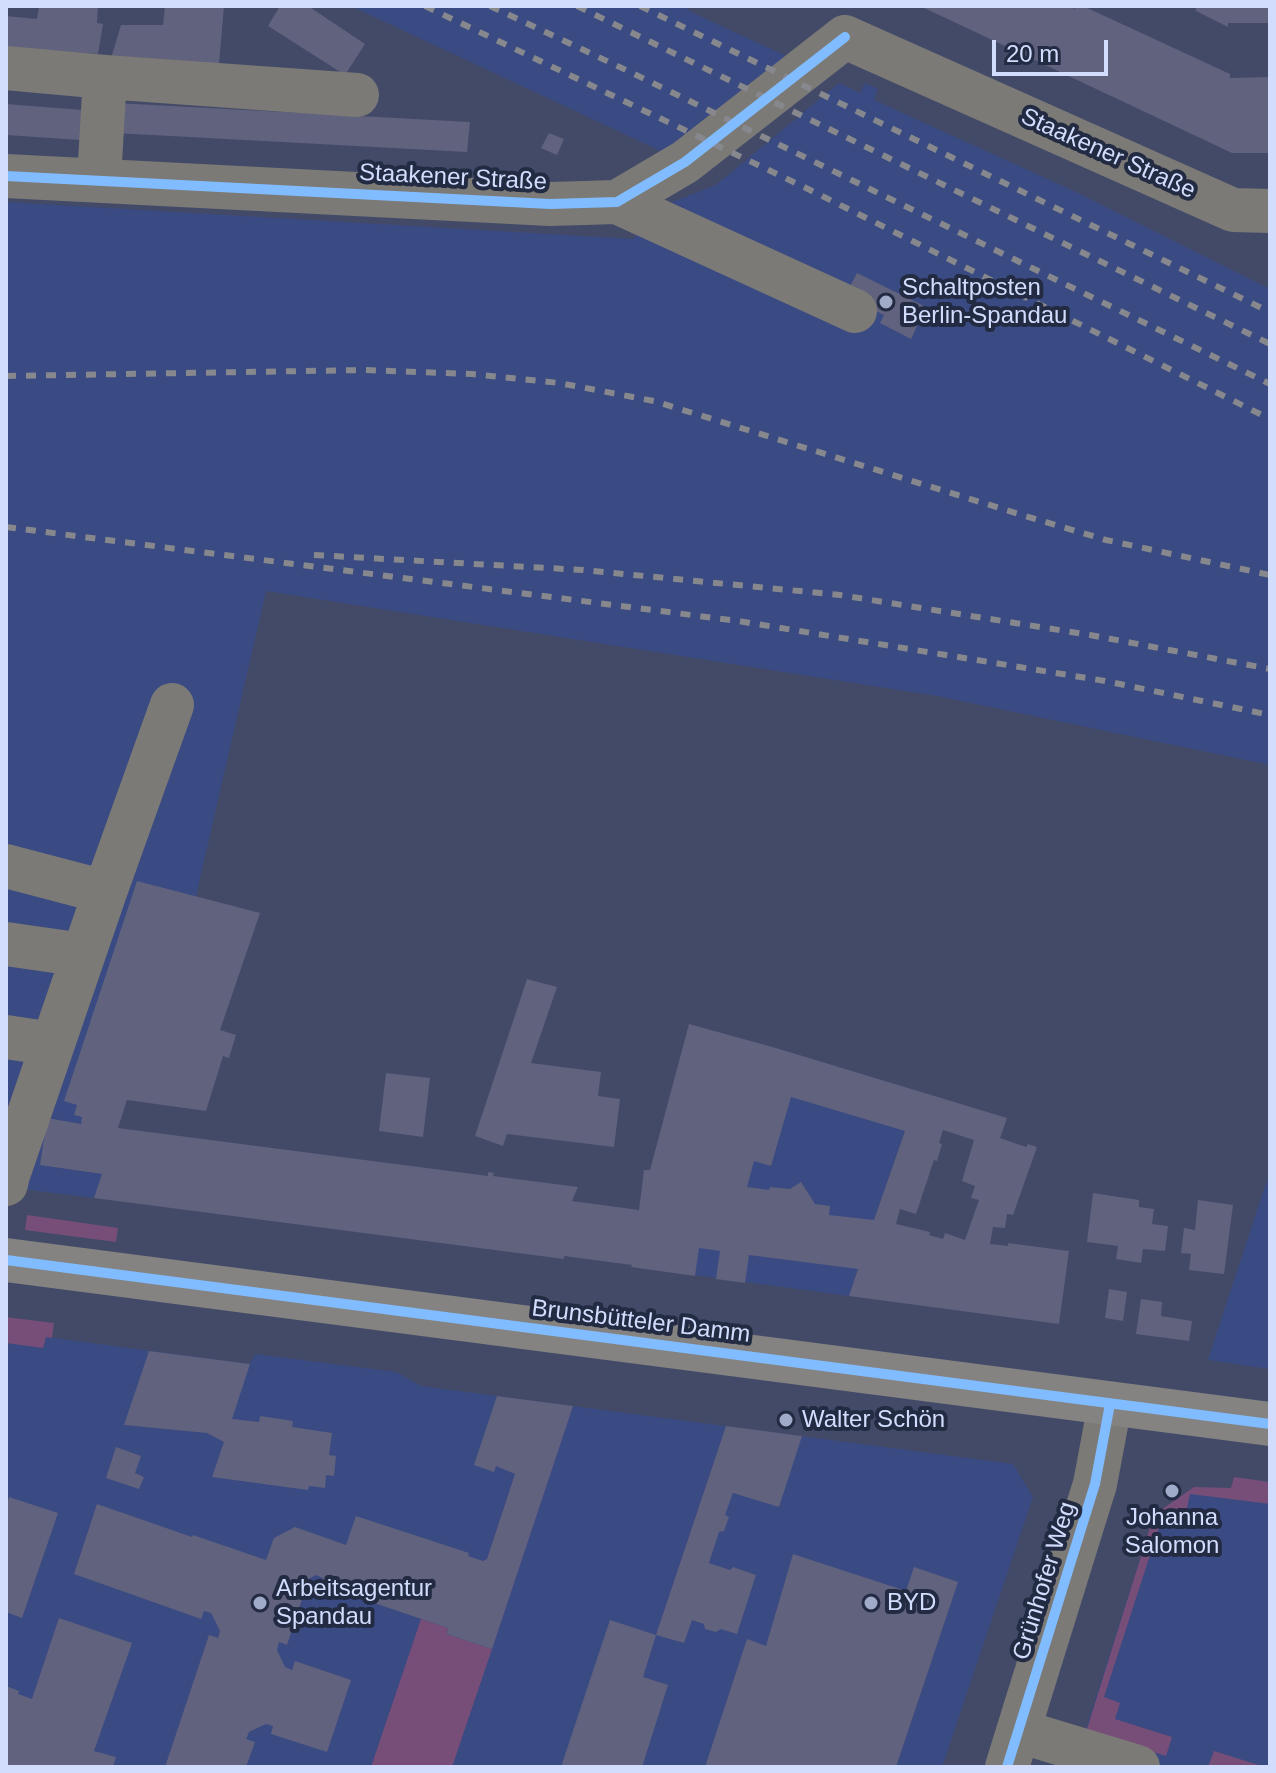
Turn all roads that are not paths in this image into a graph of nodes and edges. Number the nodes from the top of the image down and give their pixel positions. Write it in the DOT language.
graph roads {
  1 [pos="851,21"];
  2 [pos="6,68"];
  3 [pos="105,77"];
  4 [pos="357,95"];
  5 [pos="6,176"];
  6 [pos="99,179"];
  7 [pos="617,202"];
  8 [pos="1270,211"];
  9 [pos="855,311"];
  10 [pos="172,705"];
  11 [pos="6,866"];
  12 [pos="105,892"];
  13 [pos="6,944"];
  14 [pos="83,955"];
  15 [pos="6,1037"];
  16 [pos="53,1044"];
  17 [pos="13,1135"];
  18 [pos="6,1184"];
  19 [pos="6,1260"];
  20 [pos="1110,1404"];
  21 [pos="1270,1424"];
  22 [pos="1066,1746"];
  23 [pos="1013,1749"];
  24 [pos="1117,1767"];
  25 [pos="1138,1767"];
  1 -- 7 [label="street, Staakener Straße"];
  1 -- 8 [label="street, Staakener Straße"];
  2 -- 3 [label="street"];
  3 -- 4 [label="street"];
  3 -- 6 [label="street"];
  5 -- 6 [label="street, Staakener Straße"];
  6 -- 7 [label="street, Staakener Straße"];
  7 -- 9 [label="street"];
  10 -- 12 [label="street"];
  11 -- 12 [label="street"];
  12 -- 14 [label="street"];
  13 -- 14 [label="street"];
  14 -- 16 [label="street"];
  15 -- 16 [label="street"];
  16 -- 17 [label="street"];
  17 -- 18 [label="street"];
  19 -- 20 [label="main road, Brunsbütteler Damm"];
  20 -- 21 [label="main road, Brunsbütteler Damm"];
  20 -- 23 [label="street, Grünhofer Weg"];
  22 -- 23 [label="street"];
  22 -- 24 [label="street"];
  22 -- 25 [label="street"];
}
